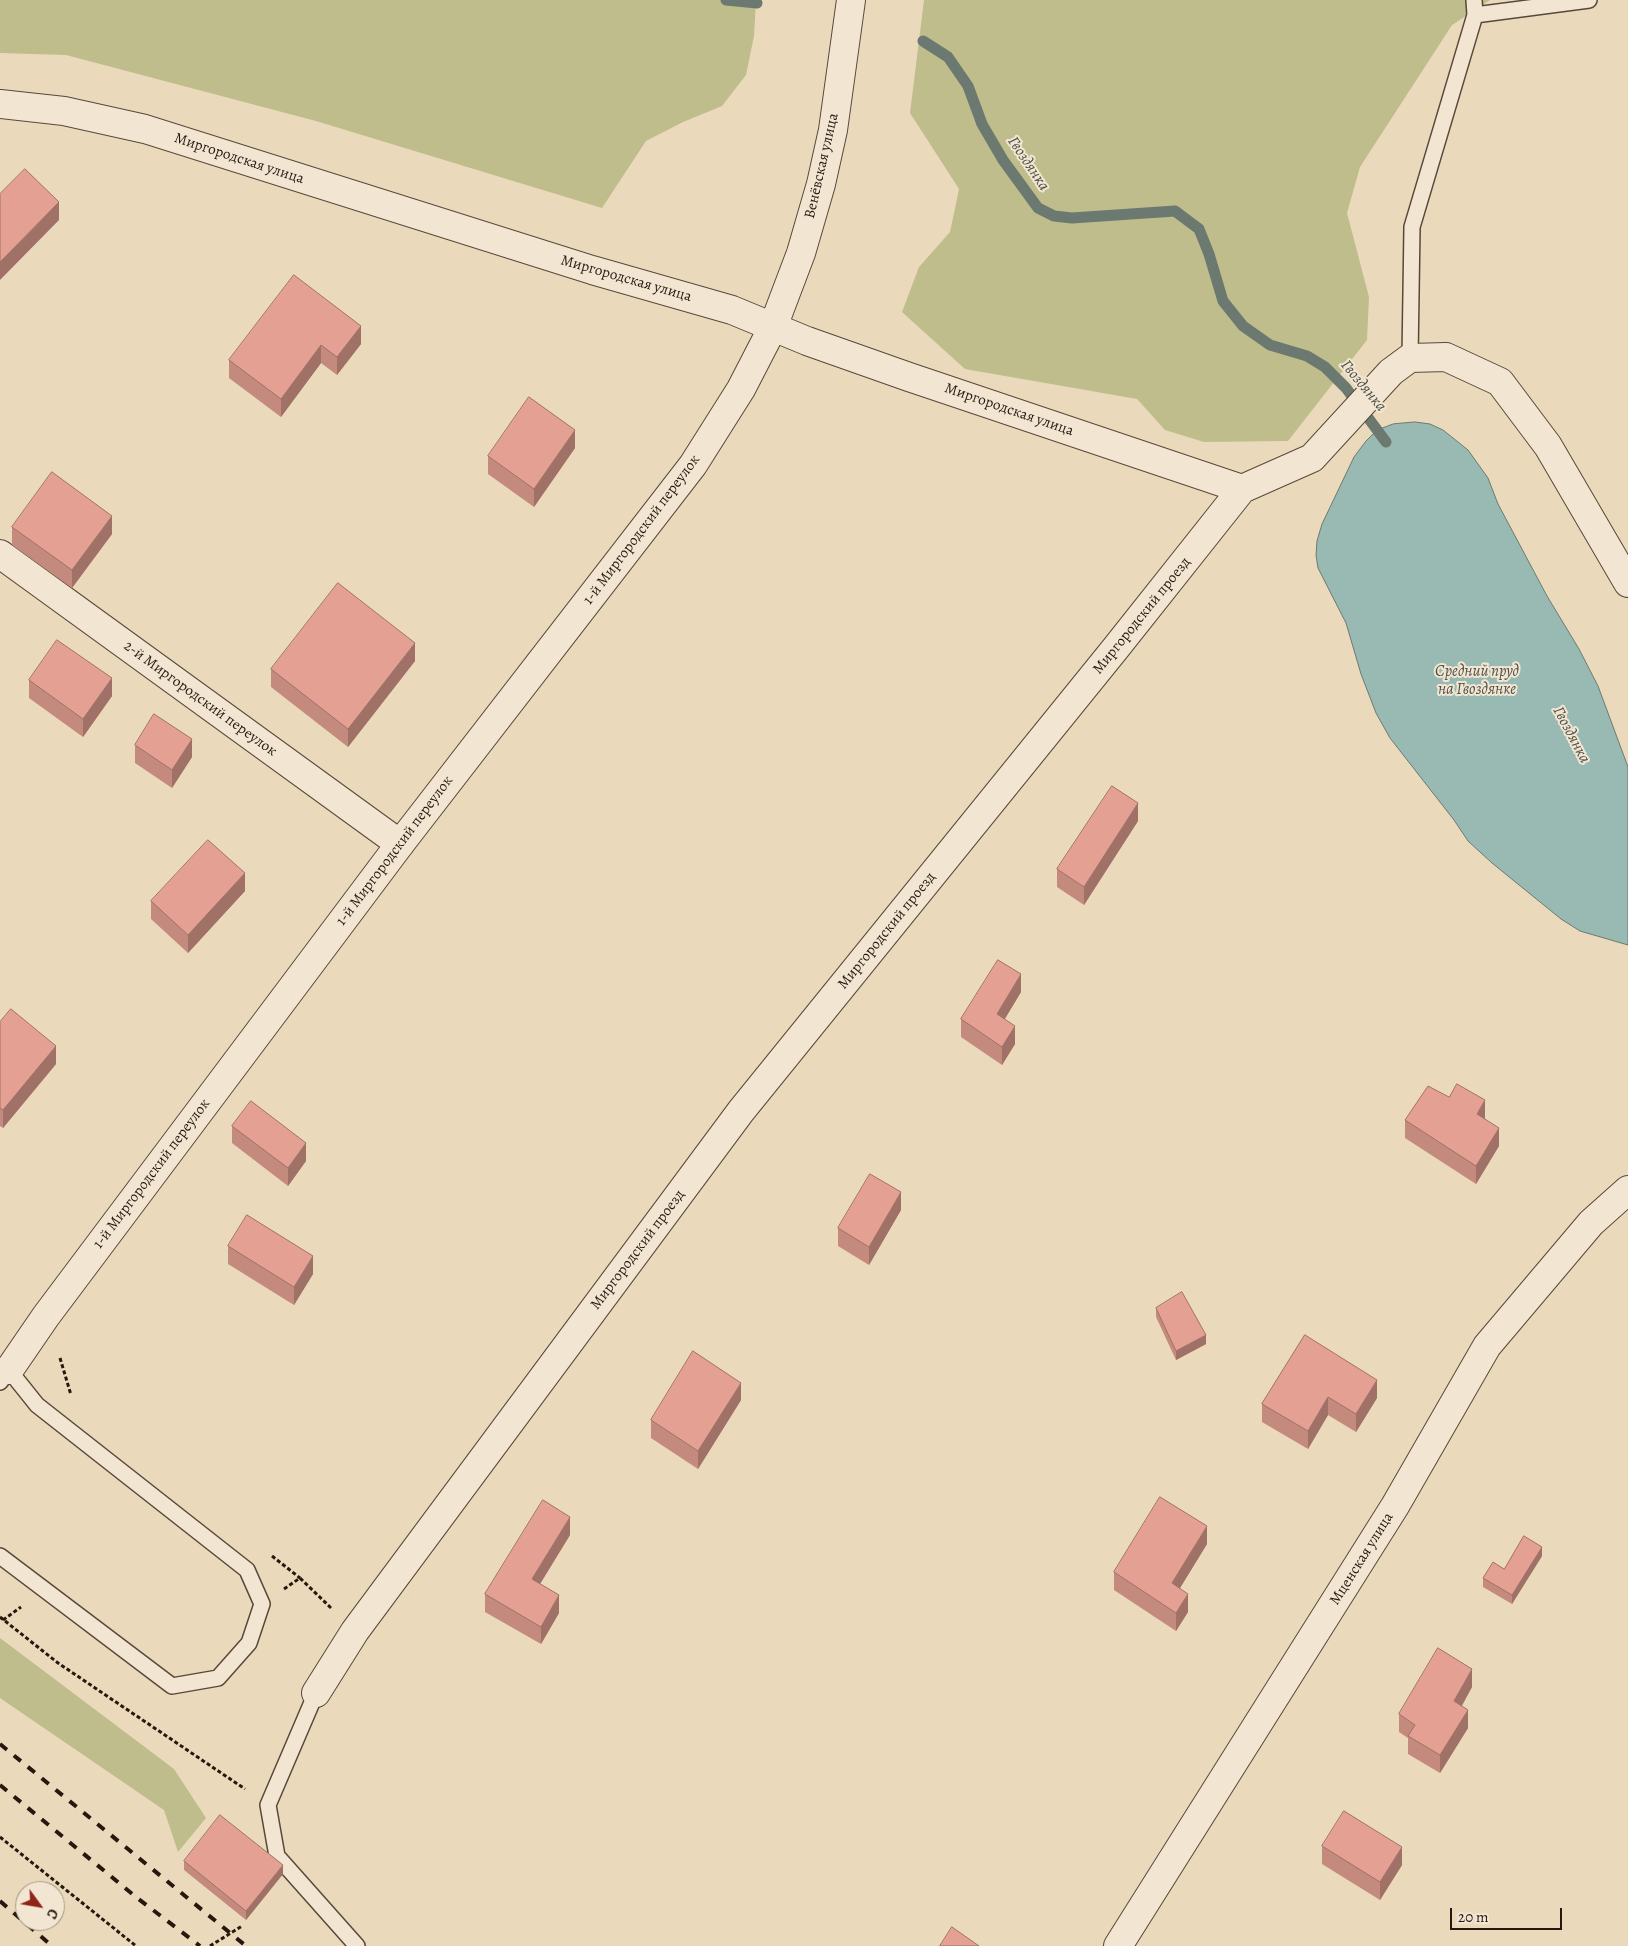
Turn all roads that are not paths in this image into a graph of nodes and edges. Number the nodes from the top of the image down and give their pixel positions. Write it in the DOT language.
graph roads {
  1 [pos="851,0"];
  2 [pos="1589,0"];
  3 [pos="1474,8"];
  4 [pos="0,104"];
  5 [pos="773,327"];
  6 [pos="1410,358"];
  7 [pos="1242,489"];
  8 [pos="0,554"];
  9 [pos="1628,583"];
  10 [pos="400,844"];
  11 [pos="1628,1190"];
  12 [pos="3,1370"];
  13 [pos="0,1556"];
  14 [pos="316,1693"];
  15 [pos="357,1946"];
  16 [pos="1118,1946"];
  1 -- 5 [label="street, Венёвская улица"];
  2 -- 3 [label="lane"];
  3 -- 6 [label="lane"];
  4 -- 5 [label="street, Миргородская улица"];
  5 -- 7 [label="street, Миргородская улица"];
  5 -- 10 [label="street, 1-й Миргородский переулок"];
  6 -- 7 [label="street, Миргородский проезд"];
  6 -- 9 [label="street"];
  7 -- 14 [label="street, Миргородский проезд"];
  8 -- 10 [label="street, 2-й Миргородский переулок"];
  10 -- 12 [label="street, 1-й Миргородский переулок"];
  11 -- 16 [label="street, Мценская улица"];
  12 -- 13 [label="lane, 1-й Миргородский переулок"];
  14 -- 15 [label="lane, Миргородский проезд"];
}
